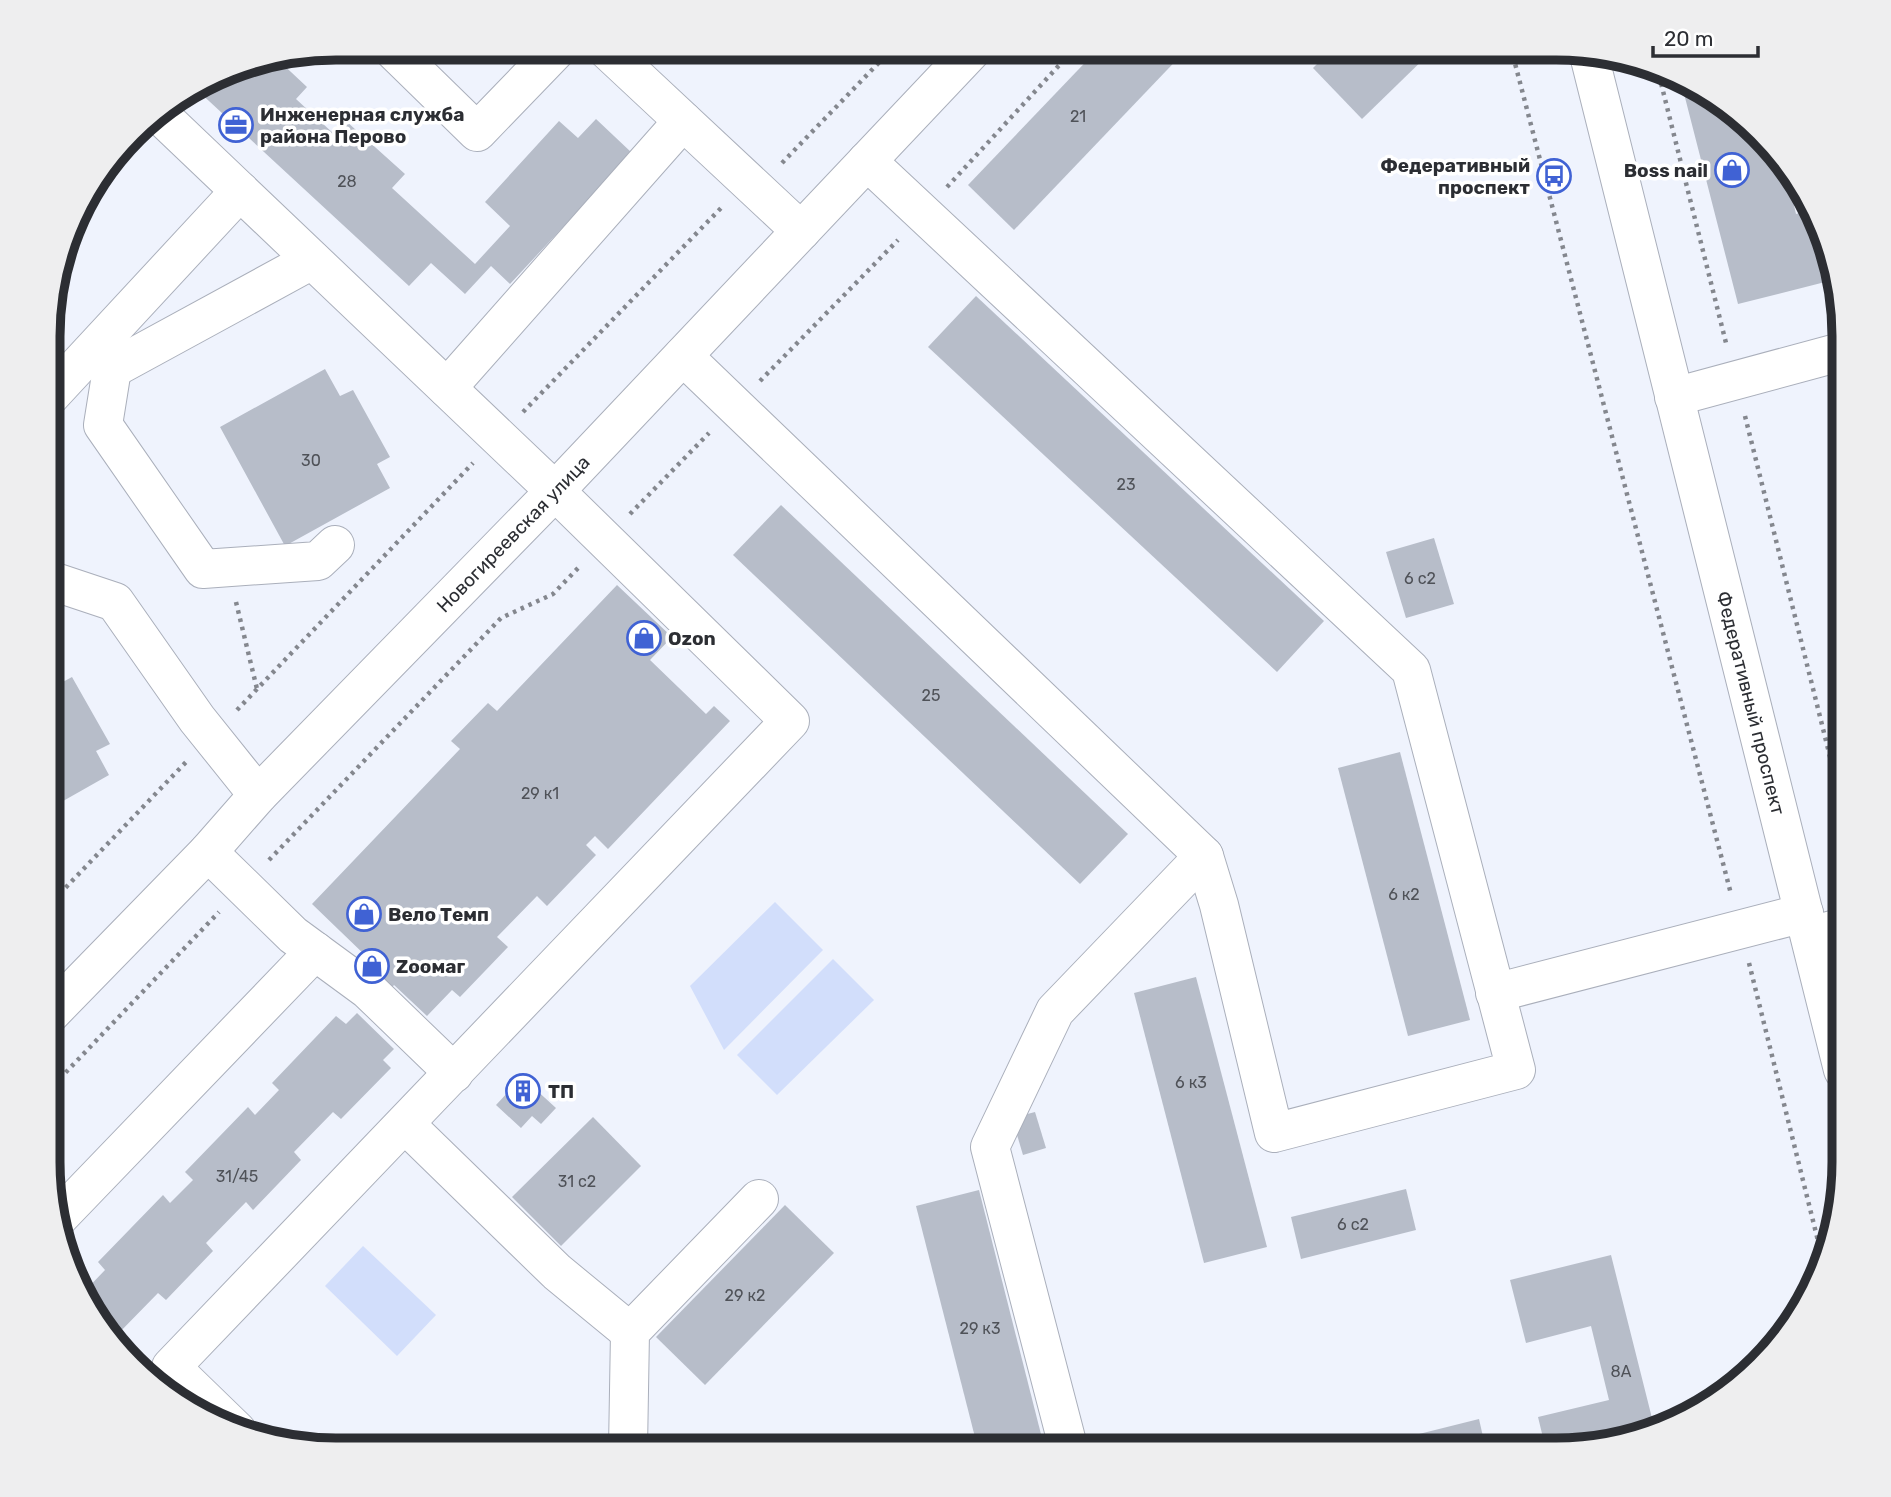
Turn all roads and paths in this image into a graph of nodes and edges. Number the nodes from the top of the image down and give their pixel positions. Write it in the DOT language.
graph roads {
  1 [pos="403,60"];
  2 [pos="546,60"];
  3 [pos="618,60"];
  4 [pos="881,60"];
  5 [pos="963,60"];
  6 [pos="1064,60"];
  7 [pos="1514,60"];
  8 [pos="1591,62"];
  9 [pos="1660,80"];
  10 [pos="164,119"];
  11 [pos="683,121"];
  12 [pos="867,161"];
  13 [pos="751,184"];
  14 [pos="240,191"];
  15 [pos="923,214"];
  16 [pos="801,231"];
  17 [pos="312,260"];
  18 [pos="1832,354"];
  19 [pos="683,356"];
  20 [pos="103,359"];
  21 [pos="1736,380"];
  22 [pos="60,384"];
  23 [pos="447,388"];
  24 [pos="1674,397"];
  25 [pos="735,407"];
  26 [pos="498,437"];
  27 [pos="555,491"];
  28 [pos="605,540"];
  29 [pos="335,545"];
  30 [pos="228,567"];
  31 [pos="60,584"];
  32 [pos="257,688"];
  33 [pos="211,736"];
  34 [pos="1832,765"];
  35 [pos="258,795"];
  36 [pos="208,852"];
  37 [pos="1204,856"];
  38 [pos="243,886"];
  39 [pos="60,893"];
  40 [pos="1819,925"];
  41 [pos="1740,929"];
  42 [pos="315,951"];
  43 [pos="1495,993"];
  44 [pos="60,1004"];
  45 [pos="1832,1004"];
  46 [pos="454,1073"];
  47 [pos="60,1078"];
  48 [pos="405,1124"];
  49 [pos="759,1199"];
  50 [pos="64,1212"];
  51 [pos="1819,1244"];
  52 [pos="630,1332"];
  53 [pos="216,1410"];
  54 [pos="628,1438"];
  55 [pos="1066,1438"];
  1 -- 2 [label="main road"];
  3 -- 11 [label="main road"];
  4 -- 13 [label="path"];
  5 -- 12 [label="main road, Новогиреевская улица"];
  6 -- 15 [label="path"];
  7 -- 41 [label="path"];
  8 -- 24 [label="main road, Федеративный проспект"];
  9 -- 21 [label="path"];
  10 -- 14 [label="main road"];
  11 -- 13 [label="main road"];
  11 -- 23 [label="main road"];
  12 -- 15 [label="main road"];
  12 -- 16 [label="main road, Новогиреевская улица"];
  13 -- 16 [label="main road"];
  13 -- 26 [label="path"];
  14 -- 17 [label="main road"];
  14 -- 20 [label="main road"];
  15 -- 25 [label="path"];
  15 -- 43 [label="main road"];
  16 -- 19 [label="main road, Новогиреевская улица"];
  17 -- 20 [label="main road"];
  17 -- 23 [label="main road"];
  18 -- 21 [label="main road"];
  19 -- 25 [label="main road"];
  19 -- 27 [label="main road, Новогиреевская улица"];
  20 -- 22 [label="main road"];
  20 -- 30 [label="main road"];
  21 -- 24 [label="main road"];
  21 -- 34 [label="path"];
  23 -- 26 [label="main road"];
  24 -- 40 [label="main road, Федеративный проспект"];
  25 -- 28 [label="path"];
  25 -- 37 [label="main road"];
  26 -- 27 [label="main road"];
  26 -- 32 [label="path"];
  27 -- 28 [label="main road"];
  27 -- 35 [label="main road, Новогиреевская улица"];
  28 -- 38 [label="path"];
  28 -- 46 [label="main road"];
  29 -- 30 [label="main road"];
  30 -- 32 [label="path"];
  31 -- 33 [label="main road"];
  32 -- 33 [label="path"];
  33 -- 35 [label="main road"];
  33 -- 39 [label="path"];
  35 -- 36 [label="main road, Новогиреевская улица"];
  36 -- 38 [label="main road"];
  36 -- 44 [label="main road, Новогиреевская улица"];
  37 -- 43 [label="main road"];
  37 -- 55 [label="main road"];
  38 -- 42 [label="main road"];
  38 -- 47 [label="path"];
  40 -- 41 [label="main road"];
  40 -- 45 [label="main road, Федеративный проспект"];
  41 -- 43 [label="main road"];
  41 -- 51 [label="path"];
  42 -- 46 [label="main road"];
  42 -- 50 [label="main road"];
  46 -- 48 [label="main road"];
  48 -- 52 [label="main road"];
  48 -- 53 [label="main road"];
  49 -- 52 [label="main road"];
  52 -- 54 [label="main road"];
}
